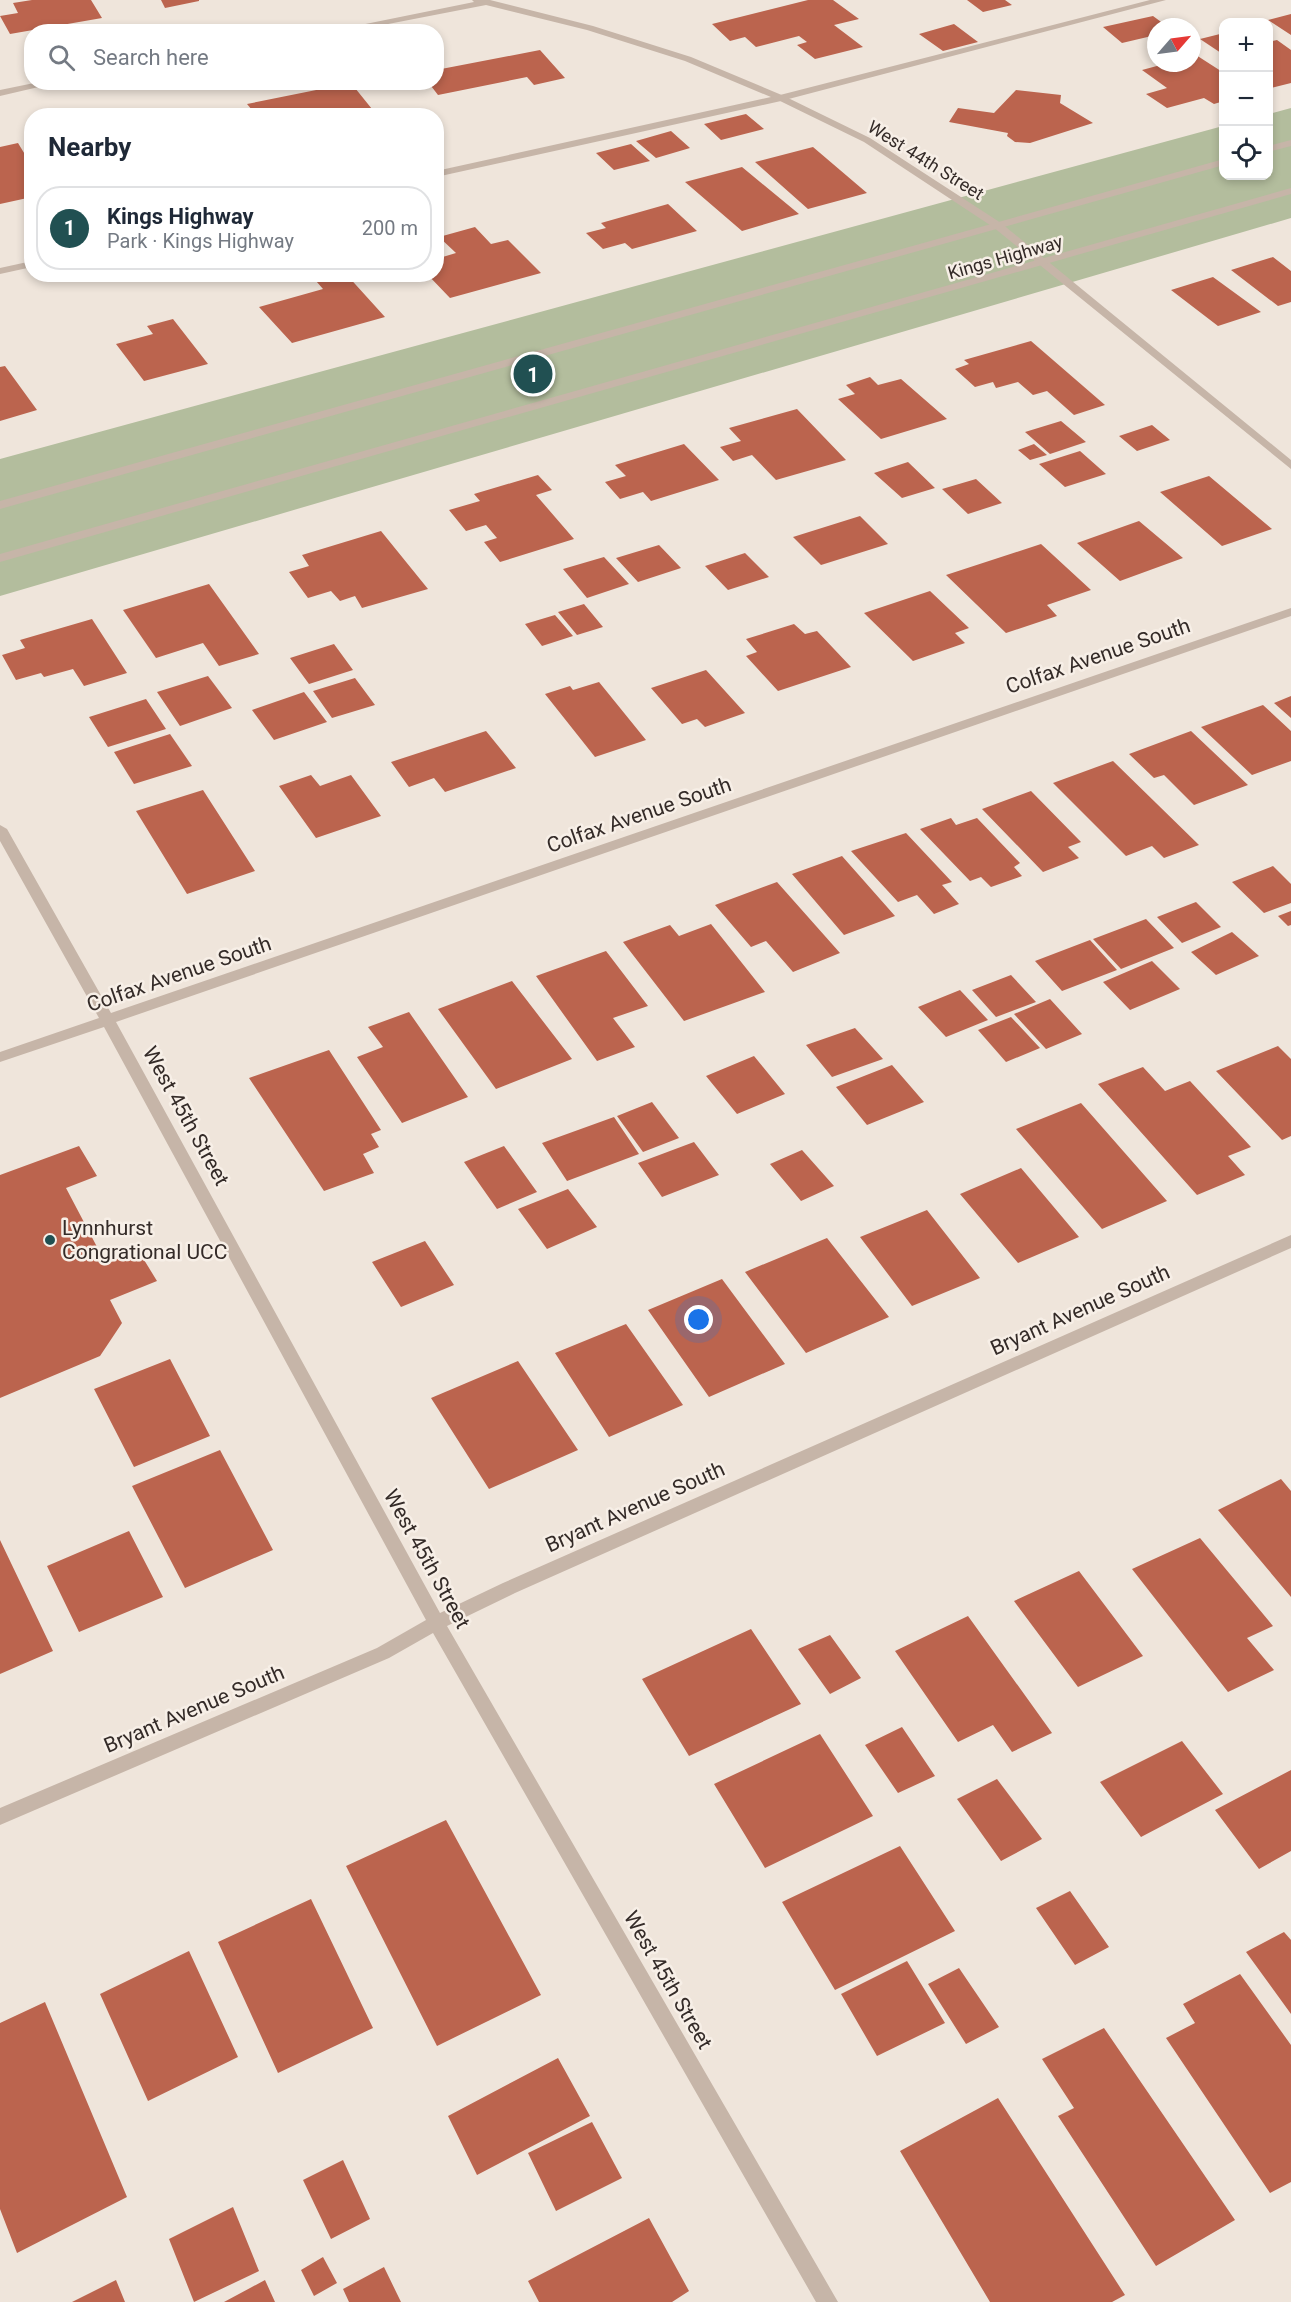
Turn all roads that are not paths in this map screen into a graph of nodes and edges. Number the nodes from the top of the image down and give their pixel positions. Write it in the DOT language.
graph roads {
  1 [pos="499,0"];
  2 [pos="1161,0"];
  3 [pos="481,1"];
  4 [pos="369,24"];
  5 [pos="24,88"];
  6 [pos="0,93"];
  7 [pos="781,98"];
  8 [pos="1291,143"];
  9 [pos="1273,148"];
  10 [pos="1219,163"];
  11 [pos="444,172"];
  12 [pos="1291,191"];
  13 [pos="997,225"];
  14 [pos="1042,263"];
  15 [pos="24,266"];
  16 [pos="0,272"];
  17 [pos="1291,466"];
  18 [pos="0,505"];
  19 [pos="0,558"];
  20 [pos="1291,612"];
  21 [pos="0,829"];
  22 [pos="108,1021"];
  23 [pos="0,1057"];
  24 [pos="1291,1241"];
  25 [pos="436,1623"];
  26 [pos="0,1817"];
  27 [pos="828,2302"];
  1 -- 3 [label="street"];
  2 -- 7 [label="street"];
  3 -- 4 [label="street"];
  3 -- 7 [label="street, West 44th Street"];
  5 -- 6 [label="street"];
  7 -- 11 [label="street"];
  7 -- 13 [label="street, West 44th Street"];
  8 -- 9 [label="street"];
  10 -- 13 [label="street, Kings Highway"];
  12 -- 14 [label="street, Kings Highway"];
  13 -- 14 [label="street, West 44th Street"];
  13 -- 18 [label="street, Kings Highway"];
  14 -- 17 [label="street, West 44th Street"];
  14 -- 19 [label="street, Kings Highway"];
  15 -- 16 [label="street"];
  20 -- 22 [label="street, Colfax Avenue South"];
  21 -- 22 [label="street, West 45th Street"];
  22 -- 23 [label="street, Colfax Avenue South"];
  22 -- 25 [label="street, West 45th Street"];
  24 -- 25 [label="street, Bryant Avenue South"];
  25 -- 26 [label="street, Bryant Avenue South"];
  25 -- 27 [label="street, West 45th Street"];
}
